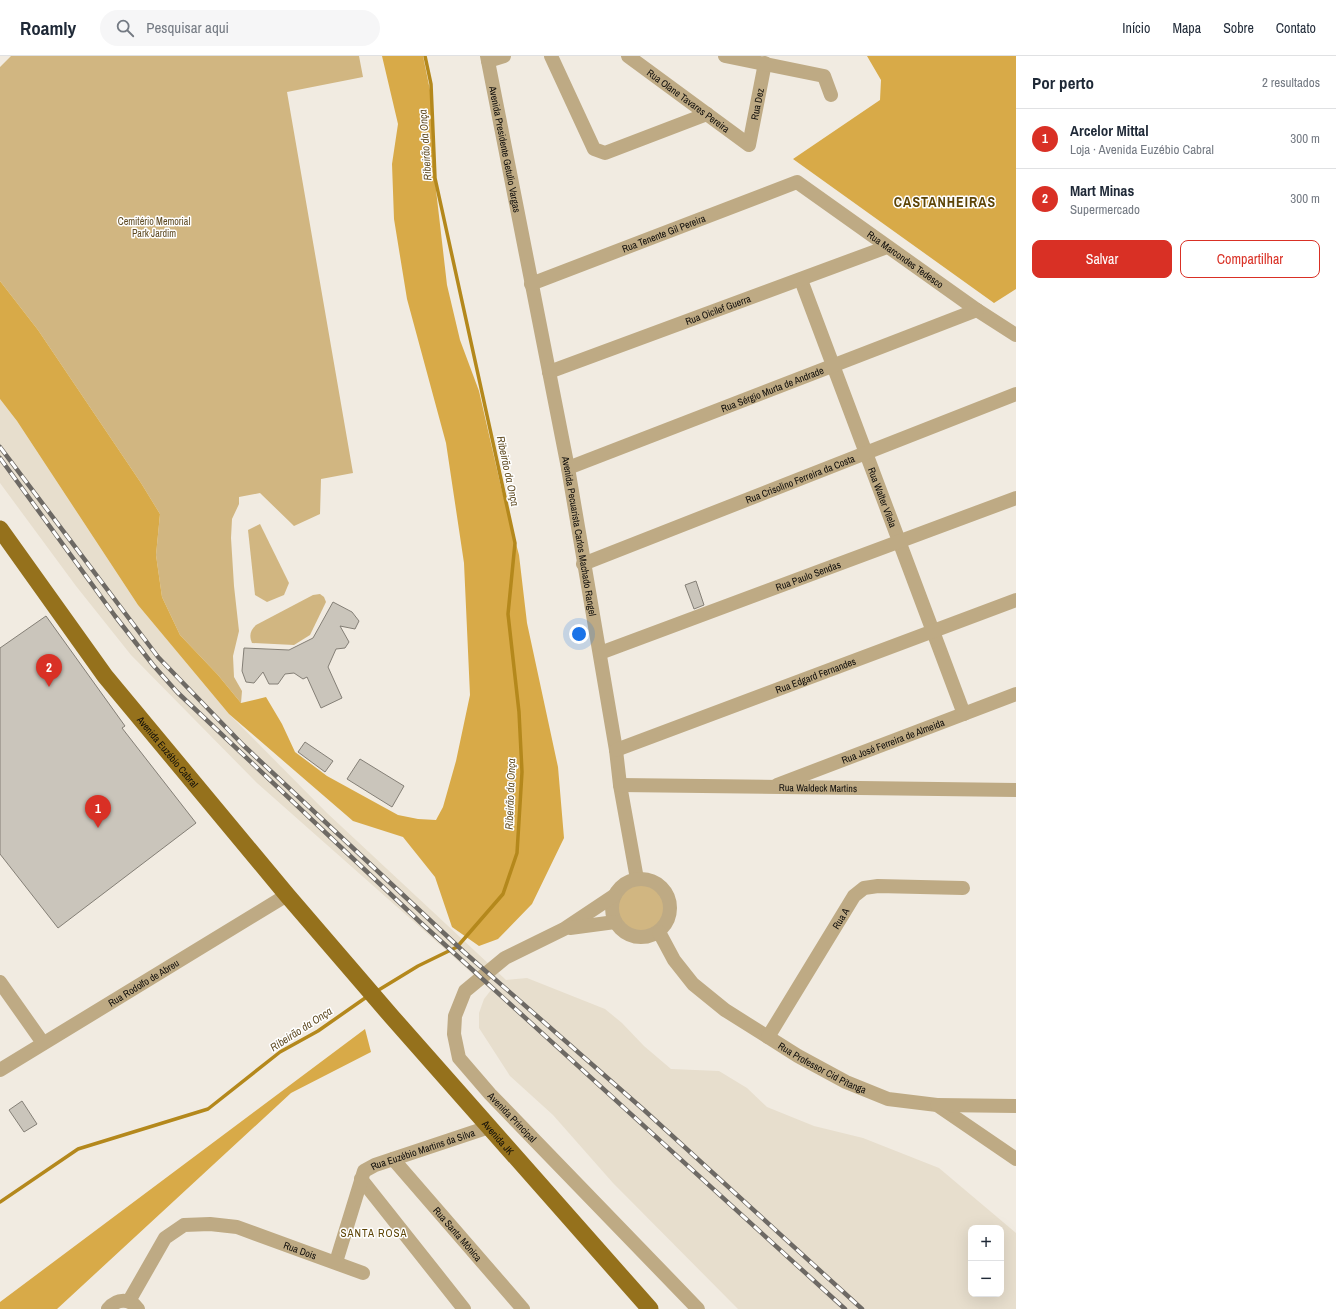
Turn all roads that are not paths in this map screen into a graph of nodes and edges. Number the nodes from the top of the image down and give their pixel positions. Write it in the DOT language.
graph roads {
  1 [pos="504,56"];
  2 [pos="551,56"];
  3 [pos="628,56"];
  4 [pos="726,56"];
  5 [pos="488,59"];
  6 [pos="765,63"];
  7 [pos="831,95"];
  8 [pos="707,114"];
  9 [pos="750,145"];
  10 [pos="797,182"];
  11 [pos="523,242"];
  12 [pos="887,247"];
  13 [pos="801,280"];
  14 [pos="531,284"];
  15 [pos="977,310"];
  16 [pos="1016,335"];
  17 [pos="833,365"];
  18 [pos="549,372"];
  19 [pos="1016,394"];
  20 [pos="867,454"];
  21 [pos="568,468"];
  22 [pos="1016,498"];
  23 [pos="0,529"];
  24 [pos="900,542"];
  25 [pos="583,564"];
  26 [pos="1016,600"];
  27 [pos="933,632"];
  28 [pos="600,653"];
  29 [pos="1016,694"];
  30 [pos="964,714"];
  31 [pos="616,750"];
  32 [pos="620,785"];
  33 [pos="770,788"];
  34 [pos="1016,790"];
  35 [pos="637,879"];
  36 [pos="963,888"];
  37 [pos="615,894"];
  38 [pos="287,895"];
  39 [pos="615,922"];
  40 [pos="564,929"];
  41 [pos="659,932"];
  42 [pos="347,965"];
  43 [pos="0,982"];
  44 [pos="768,1037"];
  45 [pos="43,1043"];
  46 [pos="0,1070"];
  47 [pos="937,1105"];
  48 [pos="1016,1106"];
  49 [pos="489,1127"];
  50 [pos="393,1159"];
  51 [pos="1016,1159"];
  52 [pos="361,1179"];
  53 [pos="336,1262"];
  54 [pos="364,1272"];
  55 [pos="134,1305"];
  56 [pos="519,1308"];
  57 [pos="108,1309"];
  58 [pos="464,1309"];
  59 [pos="650,1309"];
  60 [pos="698,1309"];
  1 -- 5 [label="street"];
  2 -- 8 [label="street"];
  3 -- 8 [label="street, Rua Olane Tavares Pereira"];
  4 -- 6 [label="street"];
  5 -- 11 [label="street, Avenida Presidente Getulio Vargas"];
  6 -- 7 [label="street"];
  6 -- 9 [label="street, Rua Dez"];
  8 -- 9 [label="street, Rua Olane Tavares Pereira"];
  10 -- 12 [label="street, Rua Marcondes Tedesco"];
  10 -- 14 [label="street, Rua Tenente Gil Pereira"];
  11 -- 14 [label="street, Avenida Pecuarista Carlos Machado Rangel"];
  12 -- 13 [label="street, Rua Oicilef Guerra"];
  12 -- 15 [label="street, Rua Marcondes Tedesco"];
  13 -- 17 [label="street, Rua Walter Vilela"];
  13 -- 18 [label="street, Rua Oicilef Guerra"];
  14 -- 18 [label="street, Avenida Pecuarista Carlos Machado Rangel"];
  15 -- 16 [label="street, Rua Marcondes Tedesco"];
  15 -- 17 [label="street, Rua Sérgio Murta de Andrade"];
  17 -- 20 [label="street, Rua Walter Vilela"];
  17 -- 21 [label="street, Rua Sérgio Murta de Andrade"];
  18 -- 21 [label="street, Avenida Pecuarista Carlos Machado Rangel"];
  19 -- 20 [label="street, Rua Crisolino Ferreira da Costa"];
  20 -- 24 [label="street, Rua Walter Vilela"];
  20 -- 25 [label="street, Rua Crisolino Ferreira da Costa"];
  21 -- 25 [label="street, Avenida Pecuarista Carlos Machado Rangel"];
  22 -- 24 [label="street, Rua Paulo Sendas"];
  23 -- 38 [label="main road, Avenida Euzébio Cabral"];
  24 -- 27 [label="street, Rua Walter Vilela"];
  24 -- 28 [label="street, Rua Paulo Sendas"];
  25 -- 28 [label="street, Avenida Pecuarista Carlos Machado Rangel"];
  26 -- 27 [label="street, Rua Edgard Fernandes"];
  27 -- 30 [label="street, Rua Walter Vilela"];
  27 -- 31 [label="street, Rua Edgard Fernandes"];
  28 -- 31 [label="street, Avenida Pecuarista Carlos Machado Rangel"];
  29 -- 30 [label="street, Rua José Ferreira de Almeida"];
  30 -- 33 [label="street, Rua José Ferreira de Almeida"];
  31 -- 32 [label="street, Avenida Pecuarista Carlos Machado Rangel"];
  32 -- 33 [label="street, Rua Waldeck Martins"];
  32 -- 35 [label="street, Avenida Pecuarista Carlos Machado Rangel"];
  33 -- 34 [label="street, Rua Waldeck Martins"];
  35 -- 37 [label="street"];
  35 -- 41 [label="street"];
  36 -- 44 [label="street, Rua A"];
  37 -- 39 [label="street"];
  37 -- 40 [label="street, Avenida Principal"];
  38 -- 42 [label="main road, Avenida Euzébio Cabral"];
  38 -- 45 [label="street, Rua Rodolfo de Abreu"];
  39 -- 40 [label="street, Avenida Principal"];
  39 -- 41 [label="street"];
  40 -- 60 [label="street, Avenida Principal"];
  41 -- 44 [label="street, Rua Professor Cid Pitanga"];
  42 -- 49 [label="main road, Avenida JK"];
  43 -- 45 [label="street"];
  44 -- 47 [label="street, Rua Professor Cid Pitanga"];
  45 -- 46 [label="street, Rua Rodolfo de Abreu"];
  47 -- 48 [label="street"];
  47 -- 51 [label="street, Rua Professor Cid Pitanga"];
  49 -- 50 [label="street, Rua Euzébio Martins da Silva"];
  49 -- 59 [label="main road, Avenida JK"];
  50 -- 52 [label="street, Rua Euzébio Martins da Silva"];
  50 -- 56 [label="street, Rua Santa Mônica"];
  52 -- 53 [label="street"];
  52 -- 58 [label="street, Rua Euzébio Martins da Silva"];
  53 -- 54 [label="street, Rua Dois"];
  53 -- 55 [label="street, Rua Dois"];
  55 -- 57 [label="street"];
}
